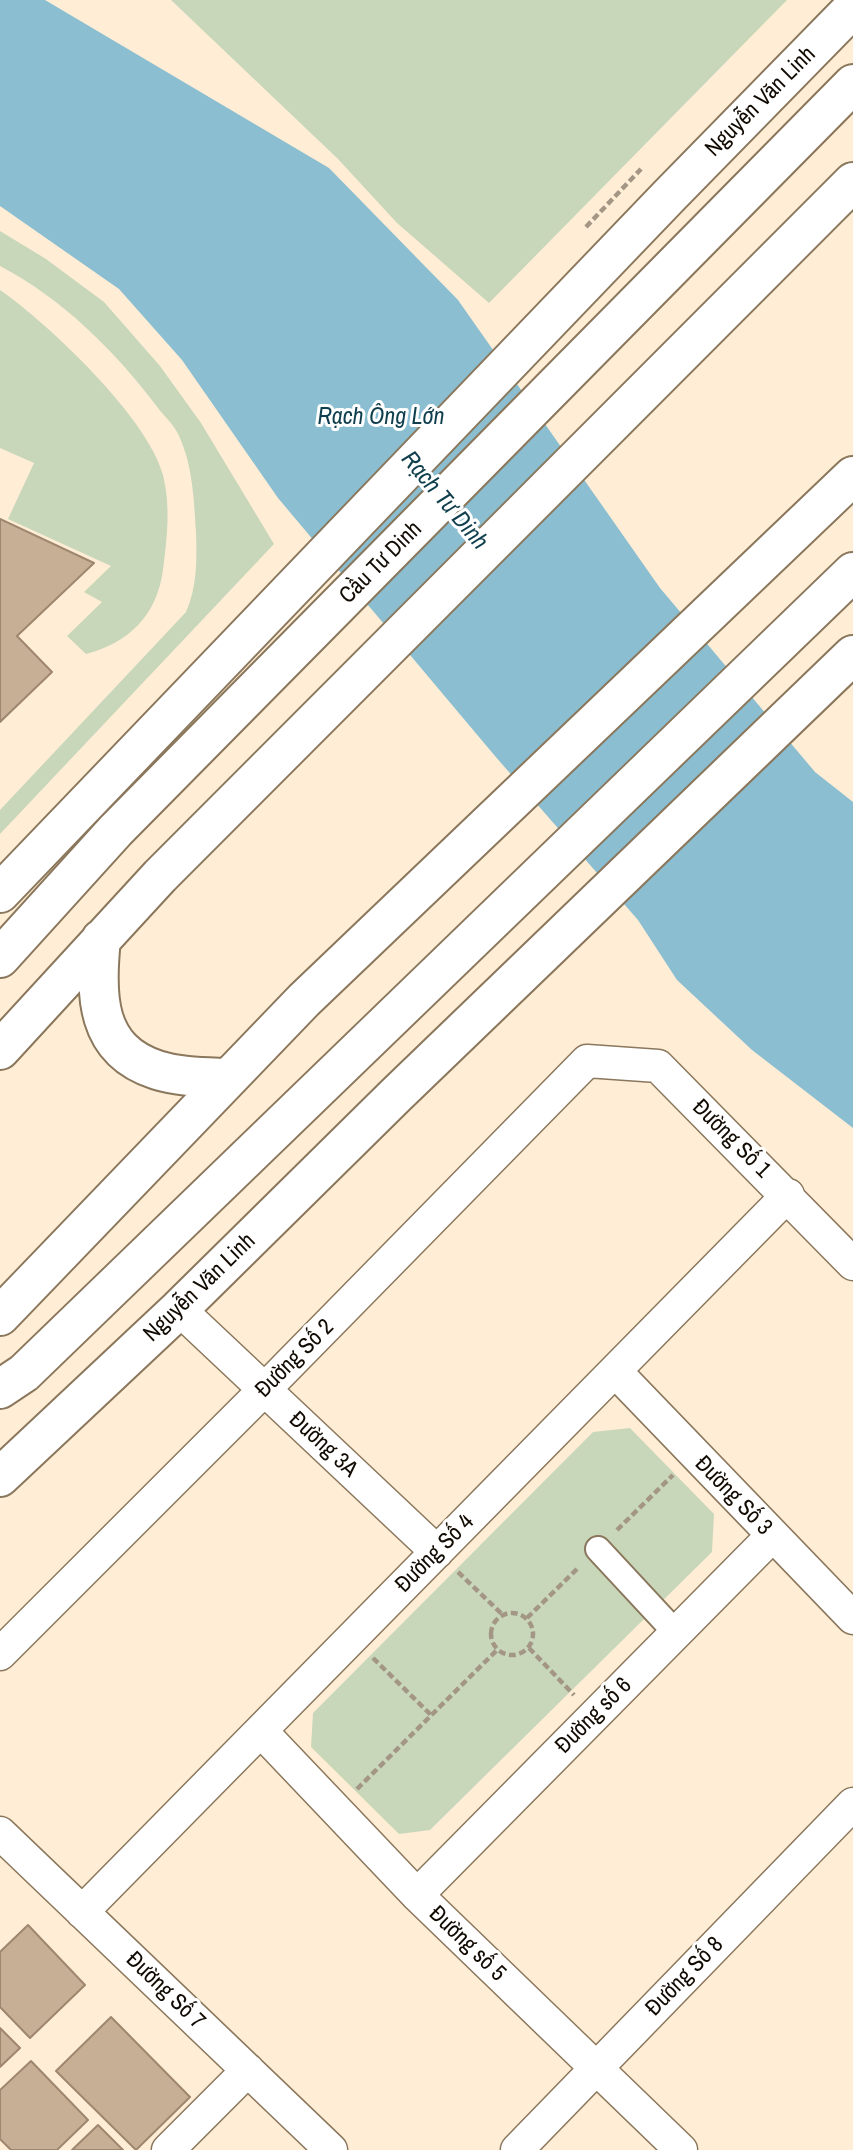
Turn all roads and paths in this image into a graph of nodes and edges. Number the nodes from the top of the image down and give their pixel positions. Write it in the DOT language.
graph roads {
  1 [pos="853,8"];
  2 [pos="853,84"];
  3 [pos="853,182"];
  4 [pos="669,196"];
  5 [pos="853,476"];
  6 [pos="853,572"];
  7 [pos="853,655"];
  8 [pos="0,893"];
  9 [pos="102,939"];
  10 [pos="0,958"];
  11 [pos="0,1050"];
  12 [pos="587,1061"];
  13 [pos="228,1079"];
  14 [pos="788,1195"];
  15 [pos="853,1264"];
  16 [pos="180,1309"];
  17 [pos="0,1316"];
  18 [pos="615,1371"];
  19 [pos="8,1387"];
  20 [pos="264,1390"];
  21 [pos="0,1477"];
  22 [pos="772,1536"];
  23 [pos="598,1549"];
  24 [pos="436,1552"];
  25 [pos="503,1615"];
  26 [pos="853,1618"];
  27 [pos="676,1633"];
  28 [pos="352,1638"];
  29 [pos="529,1648"];
  30 [pos="498,1649"];
  31 [pos="0,1654"];
  32 [pos="431,1715"];
  33 [pos="595,1716"];
  34 [pos="261,1731"];
  35 [pos="853,1804"];
  36 [pos="335,1810"];
  37 [pos="0,1833"];
  38 [pos="417,1895"];
  39 [pos="82,1912"];
  40 [pos="596,2069"];
  41 [pos="248,2070"];
  42 [pos="168,2150"];
  43 [pos="331,2150"];
  44 [pos="517,2150"];
  45 [pos="681,2150"];
  1 -- 4 [label="main road, Nguyễn Văn Linh"];
  2 -- 10 [label="main road, Cầu Tư Dinh"];
  3 -- 9 [label="main road"];
  4 -- 8 [label="main road, Cầu Tư Dinh"];
  5 -- 13 [label="main road"];
  6 -- 19 [label="main road"];
  7 -- 16 [label="main road, Nguyễn Văn Linh"];
  9 -- 11 [label="main road"];
  9 -- 13 [label="main road"];
  12 -- 14 [label="street, Đường Số 1"];
  12 -- 20 [label="street, Đường Số 2"];
  13 -- 17 [label="main road"];
  14 -- 15 [label="street, Đường Số 1"];
  14 -- 18 [label="street, Đường Số 4"];
  16 -- 20 [label="street, Đường 3A"];
  16 -- 21 [label="main road, Nguyễn Văn Linh"];
  18 -- 22 [label="street, Đường Số 3"];
  18 -- 24 [label="street, Đường Số 4"];
  20 -- 24 [label="street, Đường 3A"];
  20 -- 31 [label="street, Đường Số 2"];
  22 -- 26 [label="street, Đường Số 3"];
  22 -- 27 [label="street, Đường số 6"];
  23 -- 27 [label="street"];
  24 -- 25 [label="path"];
  24 -- 28 [label="street, Đường Số 4"];
  25 -- 29 [label="path"];
  25 -- 30 [label="path"];
  27 -- 33 [label="street, Đường số 6"];
  28 -- 32 [label="path"];
  28 -- 34 [label="street, Đường Số 4"];
  29 -- 30 [label="path"];
  29 -- 33 [label="path"];
  30 -- 32 [label="path"];
  32 -- 36 [label="path"];
  33 -- 38 [label="street, Đường số 6"];
  34 -- 36 [label="street, Đường số 5"];
  34 -- 39 [label="street, Đường Số 4"];
  35 -- 40 [label="street, Đường Số 8"];
  36 -- 38 [label="street, Đường số 5"];
  37 -- 39 [label="street, Đường Số 7"];
  38 -- 40 [label="street, Đường số 5"];
  39 -- 41 [label="street, Đường Số 7"];
  40 -- 44 [label="street, Đường Số 8"];
  40 -- 45 [label="street, Đường số 5"];
  41 -- 42 [label="street"];
  41 -- 43 [label="street, Đường Số 7"];
}
